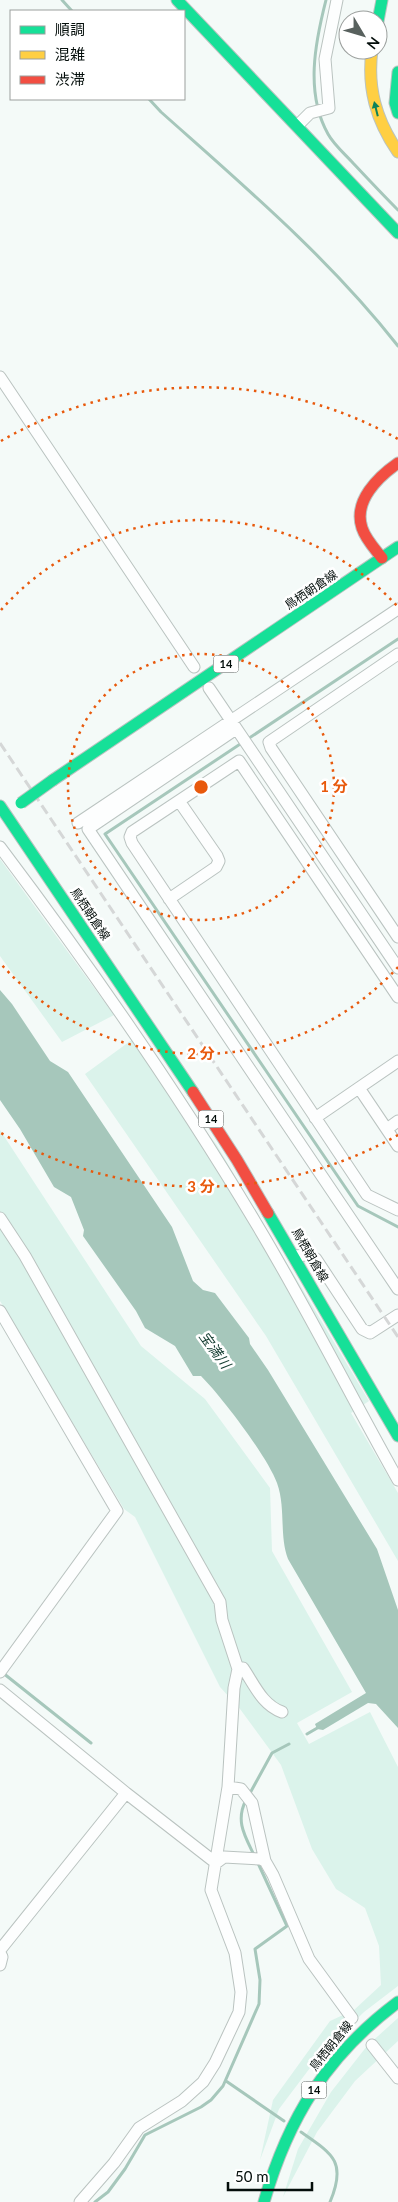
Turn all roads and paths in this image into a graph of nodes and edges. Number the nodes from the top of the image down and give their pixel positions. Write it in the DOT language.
graph roads {
  1 [pos="177,0"];
  2 [pos="337,0"];
  3 [pos="371,60"];
  4 [pos="398,72"];
  5 [pos="398,113"];
  6 [pos="297,126"];
  7 [pos="398,152"];
  8 [pos="398,233"];
  9 [pos="0,377"];
  10 [pos="398,463"];
  11 [pos="398,547"];
  12 [pos="382,558"];
  13 [pos="398,608"];
  14 [pos="398,654"];
  15 [pos="194,667"];
  16 [pos="209,688"];
  17 [pos="234,725"];
  18 [pos="179,801"];
  19 [pos="2,809"];
  20 [pos="78,823"];
  21 [pos="0,847"];
  22 [pos="169,899"];
  23 [pos="398,937"];
  24 [pos="398,968"];
  25 [pos="398,996"];
  26 [pos="398,1061"];
  27 [pos="359,1088"];
  28 [pos="316,1118"];
  29 [pos="398,1121"];
  30 [pos="387,1128"];
  31 [pos="398,1146"];
  32 [pos="398,1210"];
  33 [pos="0,1218"];
  34 [pos="294,1256"];
  35 [pos="398,1289"];
  36 [pos="0,1311"];
  37 [pos="398,1315"];
  38 [pos="398,1436"];
  39 [pos="398,1480"];
  40 [pos="3,1668"];
  41 [pos="238,1669"];
  42 [pos="0,1690"];
  43 [pos="282,1712"];
  44 [pos="228,1787"];
  45 [pos="126,1793"];
  46 [pos="265,1861"];
  47 [pos="216,1863"];
  48 [pos="0,1952"];
  49 [pos="0,1965"];
  50 [pos="398,2002"];
  51 [pos="352,2018"];
  52 [pos="372,2045"];
  53 [pos="398,2078"];
  54 [pos="80,2202"];
  55 [pos="264,2202"];
  1 -- 6 [label="main road"];
  2 -- 6 [label="street"];
  7 -- 3 [label="main road, one-way"];
  4 -- 5 [label="main road"];
  6 -- 8 [label="main road"];
  9 -- 15 [label="street"];
  10 -- 12 [label="main road"];
  11 -- 12 [label="main road, 鳥栖朝倉線 / 14"];
  12 -- 19 [label="main road, 鳥栖朝倉線 / 14, bridge"];
  13 -- 17 [label="street"];
  14 -- 23 [label="street"];
  16 -- 17 [label="street"];
  17 -- 20 [label="street"];
  17 -- 24 [label="street"];
  17 -- 35 [label="street"];
  18 -- 22 [label="street"];
  18 -- 22 [label="street"];
  18 -- 25 [label="street"];
  19 -- 34 [label="main road, 鳥栖朝倉線 / 14"];
  21 -- 39 [label="street"];
  22 -- 28 [label="street"];
  26 -- 27 [label="street"];
  27 -- 28 [label="street"];
  27 -- 30 [label="street"];
  28 -- 32 [label="street"];
  29 -- 30 [label="street"];
  30 -- 31 [label="street"];
  33 -- 41 [label="street"];
  34 -- 37 [label="street"];
  34 -- 38 [label="main road, 鳥栖朝倉線 / 14"];
  36 -- 40 [label="street"];
  41 -- 43 [label="street"];
  41 -- 44 [label="street"];
  42 -- 45 [label="street"];
  44 -- 46 [label="street"];
  44 -- 47 [label="street"];
  45 -- 47 [label="street"];
  45 -- 48 [label="street"];
  46 -- 47 [label="street"];
  46 -- 51 [label="street"];
  47 -- 54 [label="street"];
  48 -- 49 [label="street"];
  50 -- 55 [label="main road, 鳥栖朝倉線 / 14"];
  52 -- 53 [label="street"];
}
